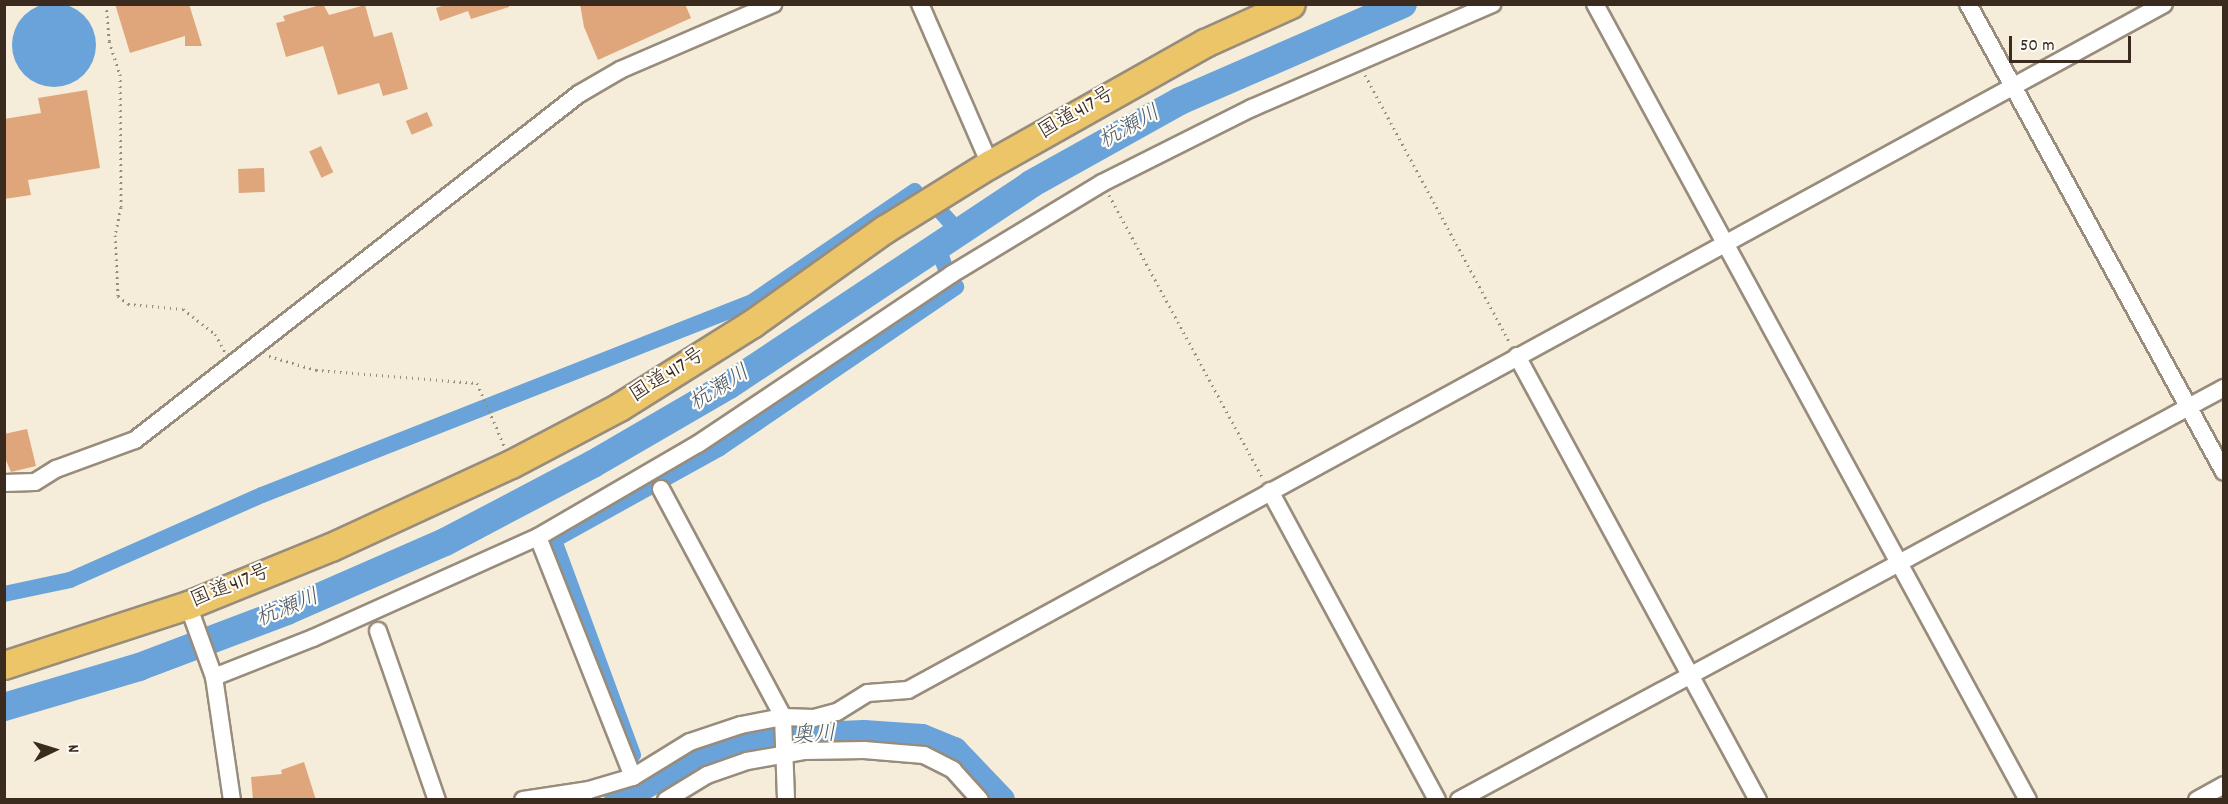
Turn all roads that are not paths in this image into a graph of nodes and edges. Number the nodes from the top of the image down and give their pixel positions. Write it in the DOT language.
graph roads {
  1 [pos="773,4"];
  2 [pos="921,4"];
  3 [pos="1291,4"];
  4 [pos="1492,4"];
  5 [pos="1594,4"];
  6 [pos="1968,4"];
  7 [pos="2164,4"];
  8 [pos="2013,86"];
  9 [pos="990,164"];
  10 [pos="1724,244"];
  11 [pos="1517,356"];
  12 [pos="2223,388"];
  13 [pos="2188,407"];
  14 [pos="2223,472"];
  15 [pos="4,483"];
  16 [pos="661,489"];
  17 [pos="1270,491"];
  18 [pos="538,537"];
  19 [pos="1897,563"];
  20 [pos="190,609"];
  21 [pos="378,631"];
  22 [pos="4,665"];
  23 [pos="213,673"];
  24 [pos="1689,673"];
  25 [pos="783,717"];
  26 [pos="786,752"];
  27 [pos="633,777"];
  28 [pos="2223,785"];
  29 [pos="232,800"];
  30 [pos="437,800"];
  31 [pos="523,800"];
  32 [pos="666,800"];
  33 [pos="786,800"];
  34 [pos="980,800"];
  35 [pos="1437,800"];
  36 [pos="1459,800"];
  37 [pos="1758,800"];
  38 [pos="2028,800"];
  39 [pos="2197,800"];
  1 -- 15 [label="street"];
  2 -- 9 [label="street"];
  3 -- 9 [label="highway, 国道417号"];
  4 -- 18 [label="street"];
  5 -- 10 [label="street"];
  6 -- 8 [label="street"];
  7 -- 8 [label="street"];
  8 -- 10 [label="street"];
  8 -- 13 [label="street"];
  9 -- 20 [label="highway, 国道417号"];
  10 -- 11 [label="street"];
  10 -- 19 [label="street"];
  11 -- 17 [label="street"];
  11 -- 24 [label="street"];
  12 -- 13 [label="street"];
  13 -- 14 [label="street"];
  13 -- 19 [label="street"];
  16 -- 25 [label="street"];
  17 -- 25 [label="street"];
  17 -- 35 [label="street"];
  18 -- 23 [label="street"];
  18 -- 27 [label="street"];
  19 -- 24 [label="street"];
  19 -- 38 [label="street"];
  20 -- 22 [label="highway, 国道417号"];
  20 -- 23 [label="street"];
  21 -- 30 [label="street"];
  23 -- 29 [label="street"];
  24 -- 36 [label="street"];
  24 -- 37 [label="street"];
  25 -- 26 [label="street"];
  25 -- 27 [label="street"];
  26 -- 32 [label="street"];
  26 -- 33 [label="street"];
  26 -- 34 [label="street"];
  27 -- 31 [label="street"];
  28 -- 39 [label="street"];
}
